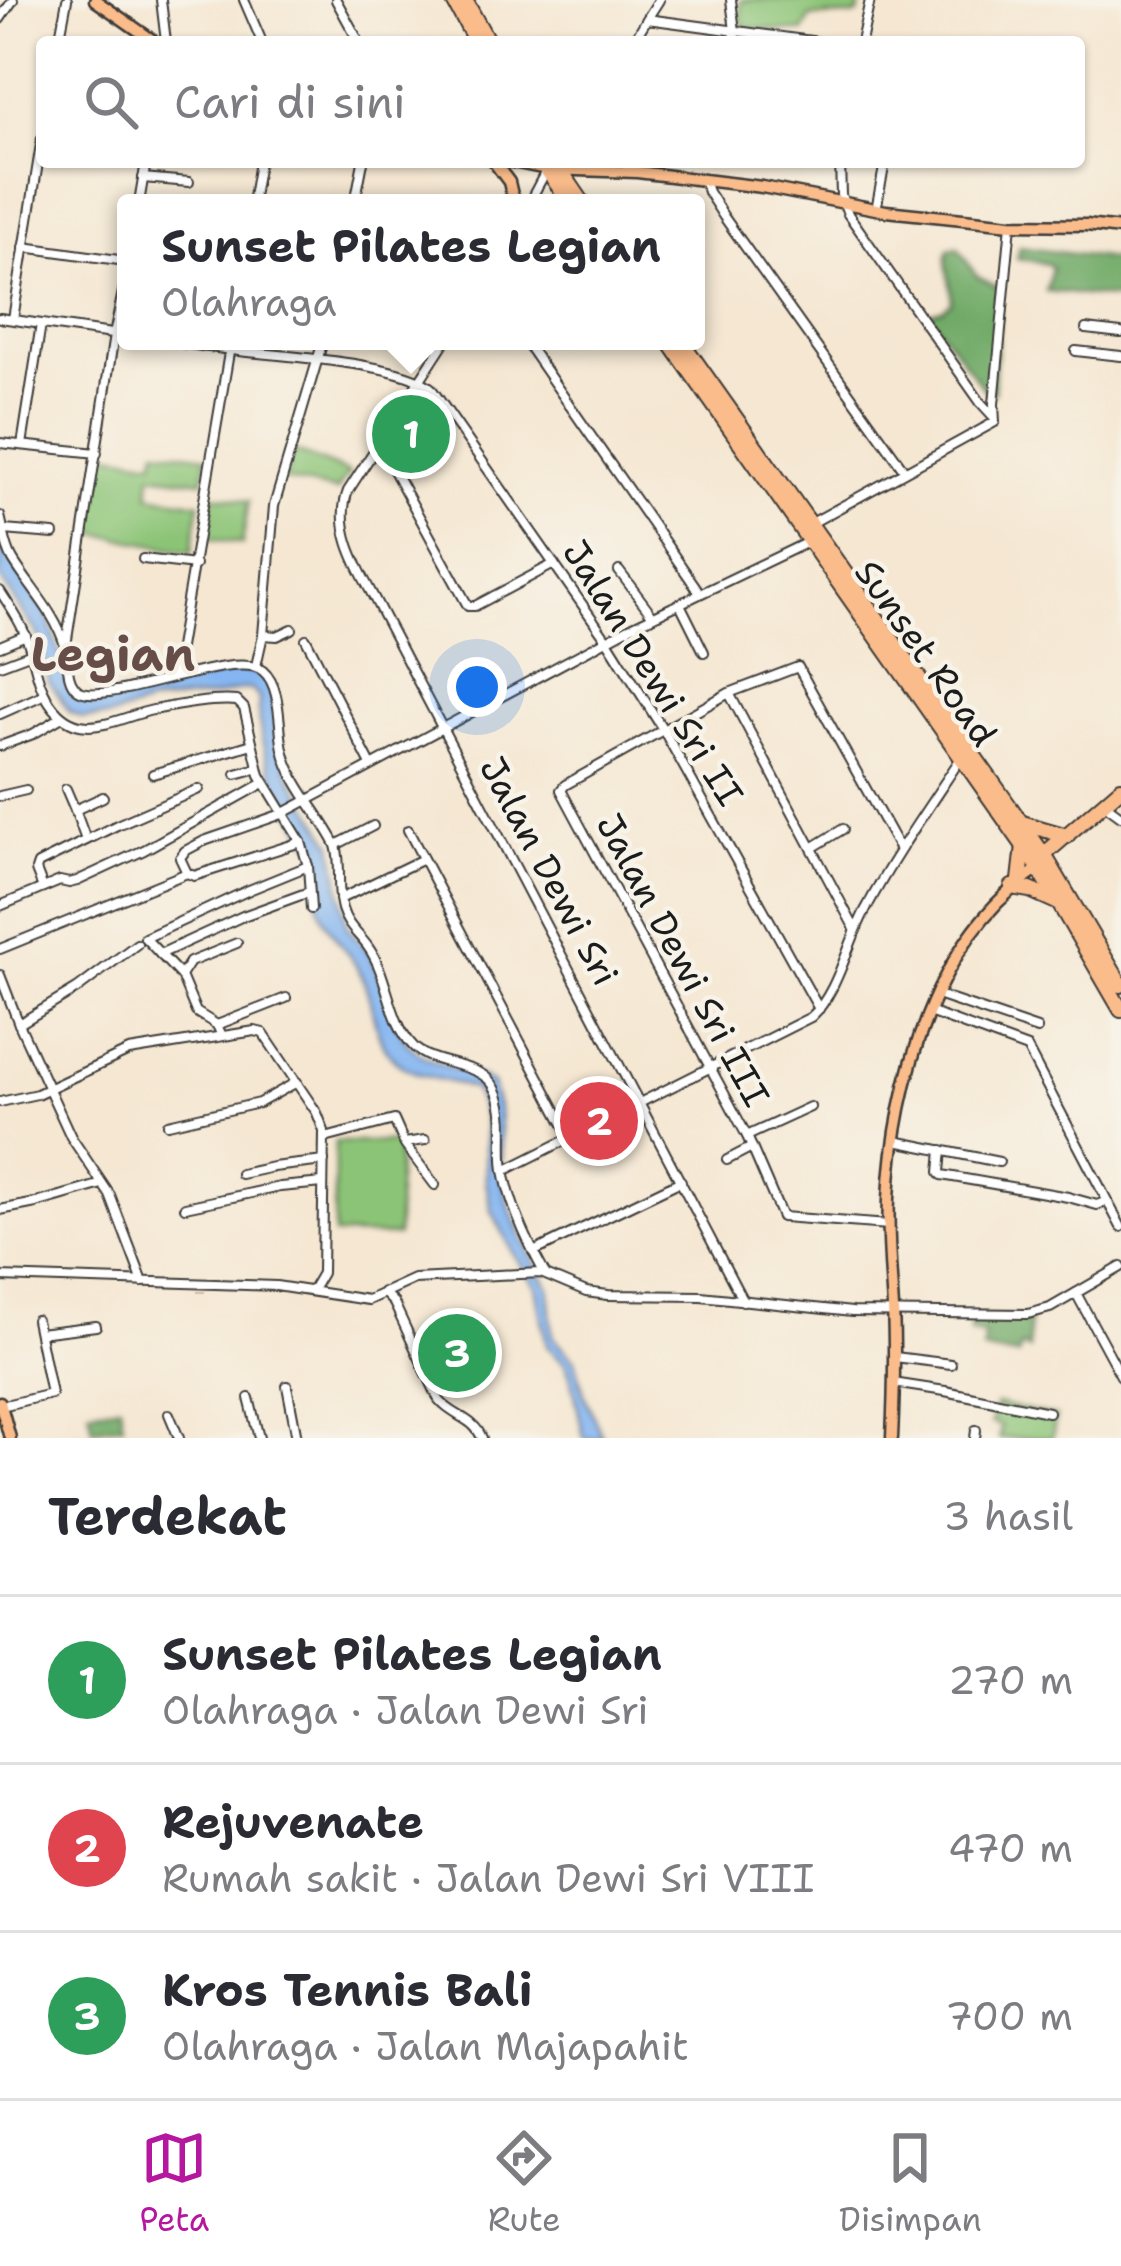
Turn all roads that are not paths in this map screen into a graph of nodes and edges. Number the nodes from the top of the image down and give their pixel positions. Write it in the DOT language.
graph roads {
  1 [pos="13,0"];
  2 [pos="67,0"];
  3 [pos="95,0"];
  4 [pos="161,0"];
  5 [pos="244,0"];
  6 [pos="336,0"];
  7 [pos="453,0"];
  8 [pos="464,0"];
  9 [pos="659,0"];
  10 [pos="731,0"];
  11 [pos="870,0"];
  12 [pos="0,19"];
  13 [pos="647,20"];
  14 [pos="60,36"];
  15 [pos="146,36"];
  16 [pos="165,36"];
  17 [pos="259,36"];
  18 [pos="356,36"];
  19 [pos="473,36"];
  20 [pos="485,36"];
  21 [pos="637,36"];
  22 [pos="730,36"];
  23 [pos="735,36"];
  24 [pos="862,36"];
  25 [pos="37,168"];
  26 [pos="145,168"];
  27 [pos="550,168"];
  28 [pos="553,168"];
  29 [pos="589,168"];
  30 [pos="840,168"];
  31 [pos="884,168"];
  32 [pos="597,170"];
  33 [pos="143,178"];
  34 [pos="704,180"];
  35 [pos="189,182"];
  36 [pos="140,194"];
  37 [pos="534,194"];
  38 [pos="576,194"];
  39 [pos="584,194"];
  40 [pos="843,203"];
  41 [pos="876,210"];
  42 [pos="1011,224"];
  43 [pos="1121,229"];
  44 [pos="24,247"];
  45 [pos="117,260"];
  46 [pos="0,318"];
  47 [pos="14,320"];
  48 [pos="117,320"];
  49 [pos="40,324"];
  50 [pos="1086,329"];
  51 [pos="1121,333"];
  52 [pos="114,334"];
  53 [pos="117,334"];
  54 [pos="229,350"];
  55 [pos="262,350"];
  56 [pos="321,350"];
  57 [pos="439,350"];
  58 [pos="531,350"];
  59 [pos="675,350"];
  60 [pos="688,350"];
  61 [pos="1076,351"];
  62 [pos="1121,356"];
  63 [pos="319,359"];
  64 [pos="420,379"];
  65 [pos="994,417"];
  66 [pos="0,443"];
  67 [pos="380,443"];
  68 [pos="22,445"];
  69 [pos="97,454"];
  70 [pos="905,471"];
  71 [pos="0,516"];
  72 [pos="810,524"];
  73 [pos="4,530"];
  74 [pos="54,534"];
  75 [pos="809,541"];
  76 [pos="142,559"];
  77 [pos="554,564"];
  78 [pos="195,565"];
  79 [pos="619,572"];
  80 [pos="700,593"];
  81 [pos="1,595"];
  82 [pos="680,604"];
  83 [pos="5,609"];
  84 [pos="653,616"];
  85 [pos="292,629"];
  86 [pos="26,635"];
  87 [pos="263,635"];
  88 [pos="306,639"];
  89 [pos="607,640"];
  90 [pos="0,646"];
  91 [pos="66,648"];
  92 [pos="704,652"];
  93 [pos="32,653"];
  94 [pos="0,665"];
  95 [pos="256,666"];
  96 [pos="174,676"];
  97 [pos="729,693"];
  98 [pos="45,694"];
  99 [pos="0,714"];
  100 [pos="62,717"];
  101 [pos="443,729"];
  102 [pos="664,731"];
  103 [pos="252,744"];
  104 [pos="0,746"];
  105 [pos="962,757"];
  106 [pos="372,766"];
  107 [pos="258,768"];
  108 [pos="153,774"];
  109 [pos="236,774"];
  110 [pos="264,783"];
  111 [pos="1121,788"];
  112 [pos="66,789"];
  113 [pos="199,789"];
  114 [pos="26,790"];
  115 [pos="0,796"];
  116 [pos="103,797"];
  117 [pos="307,798"];
  118 [pos="1117,808"];
  119 [pos="74,811"];
  120 [pos="283,813"];
  121 [pos="1022,823"];
  122 [pos="373,826"];
  123 [pos="408,830"];
  124 [pos="843,830"];
  125 [pos="1067,836"];
  126 [pos="86,840"];
  127 [pos="301,842"];
  128 [pos="336,845"];
  129 [pos="1024,845"];
  130 [pos="812,848"];
  131 [pos="898,848"];
  132 [pos="423,859"];
  133 [pos="308,866"];
  134 [pos="1032,870"];
  135 [pos="187,873"];
  136 [pos="43,888"];
  137 [pos="309,892"];
  138 [pos="340,899"];
  139 [pos="1059,903"];
  140 [pos="0,906"];
  141 [pos="311,909"];
  142 [pos="855,929"];
  143 [pos="237,943"];
  144 [pos="137,944"];
  145 [pos="0,949"];
  146 [pos="160,954"];
  147 [pos="0,975"];
  148 [pos="182,976"];
  149 [pos="1121,985"];
  150 [pos="936,994"];
  151 [pos="286,998"];
  152 [pos="819,1009"];
  153 [pos="1121,1010"];
  154 [pos="929,1012"];
  155 [pos="19,1024"];
  156 [pos="217,1025"];
  157 [pos="1036,1029"];
  158 [pos="222,1036"];
  159 [pos="710,1069"];
  160 [pos="297,1082"];
  161 [pos="49,1088"];
  162 [pos="0,1102"];
  163 [pos="640,1103"];
  164 [pos="810,1107"];
  165 [pos="168,1124"];
  166 [pos="746,1136"];
  167 [pos="570,1137"];
  168 [pos="325,1138"];
  169 [pos="425,1140"];
  170 [pos="896,1141"];
  171 [pos="404,1143"];
  172 [pos="752,1147"];
  173 [pos="942,1150"];
  174 [pos="728,1160"];
  175 [pos="324,1161"];
  176 [pos="1000,1162"];
  177 [pos="504,1171"];
  178 [pos="241,1174"];
  179 [pos="681,1181"];
  180 [pos="323,1183"];
  181 [pos="102,1184"];
  182 [pos="435,1185"];
  183 [pos="1107,1201"];
  184 [pos="185,1207"];
  185 [pos="0,1210"];
  186 [pos="889,1225"];
  187 [pos="1121,1227"];
  188 [pos="533,1252"];
  189 [pos="1121,1267"];
  190 [pos="543,1273"];
  191 [pos="322,1274"];
  192 [pos="0,1277"];
  193 [pos="143,1282"];
  194 [pos="311,1291"];
  195 [pos="383,1292"];
  196 [pos="1076,1293"];
  197 [pos="331,1294"];
  198 [pos="738,1297"];
  199 [pos="893,1312"];
  200 [pos="36,1320"];
  201 [pos="96,1326"];
  202 [pos="38,1333"];
  203 [pos="893,1357"];
  204 [pos="951,1364"];
  205 [pos="1121,1376"];
  206 [pos="893,1383"];
  207 [pos="287,1386"];
  208 [pos="249,1398"];
  209 [pos="1,1404"];
  210 [pos="1048,1412"];
  211 [pos="170,1414"];
  212 [pos="10,1438"];
  213 [pos="179,1438"];
  214 [pos="259,1438"];
  215 [pos="297,1438"];
  216 [pos="482,1438"];
  217 [pos="892,1438"];
  1 -- 12 [label="street"];
  2 -- 14 [label="street"];
  3 -- 15 [label="main road"];
  4 -- 16 [label="street"];
  5 -- 17 [label="street"];
  6 -- 18 [label="street"];
  7 -- 19 [label="highway"];
  8 -- 20 [label="highway"];
  9 -- 13 [label="street"];
  10 -- 23 [label="street"];
  11 -- 24 [label="street"];
  13 -- 21 [label="street"];
  13 -- 22 [label="street"];
  25 -- 44 [label="street"];
  26 -- 33 [label="street"];
  27 -- 37 [label="street"];
  28 -- 38 [label="highway"];
  29 -- 32 [label="main road"];
  30 -- 40 [label="street"];
  31 -- 41 [label="street"];
  32 -- 34 [label="main road"];
  32 -- 39 [label="main road"];
  33 -- 35 [label="street"];
  33 -- 36 [label="street"];
  34 -- 40 [label="main road"];
  34 -- 70 [label="street"];
  40 -- 41 [label="main road"];
  40 -- 65 [label="street"];
  41 -- 42 [label="main road"];
  42 -- 43 [label="main road"];
  42 -- 65 [label="street"];
  44 -- 45 [label="street"];
  44 -- 47 [label="street"];
  46 -- 47 [label="street"];
  47 -- 49 [label="street"];
  48 -- 52 [label="street"];
  49 -- 52 [label="street"];
  49 -- 68 [label="street"];
  50 -- 51 [label="street"];
  52 -- 53 [label="street"];
  52 -- 69 [label="street"];
  54 -- 78 [label="street"];
  55 -- 63 [label="street"];
  56 -- 63 [label="street"];
  57 -- 64 [label="street, Jalan Dewi Sri"];
  58 -- 80 [label="street"];
  59 -- 75 [label="highway, Sunset Road"];
  60 -- 72 [label="highway, Sunset Road"];
  61 -- 62 [label="street"];
  63 -- 64 [label="street"];
  63 -- 87 [label="street"];
  64 -- 67 [label="street, Jalan Dewi Sri"];
  64 -- 77 [label="street, Jalan Dewi Sri II"];
  65 -- 70 [label="street"];
  66 -- 68 [label="street"];
  67 -- 77 [label="street"];
  67 -- 101 [label="street, Jalan Dewi Sri"];
  68 -- 69 [label="street"];
  69 -- 91 [label="street"];
  70 -- 72 [label="street"];
  71 -- 73 [label="street"];
  72 -- 121 [label="highway, Sunset Road"];
  73 -- 74 [label="street"];
  73 -- 91 [label="street"];
  75 -- 80 [label="street"];
  75 -- 105 [label="highway, Sunset Road"];
  76 -- 78 [label="street"];
  77 -- 89 [label="street, Jalan Dewi Sri II"];
  78 -- 96 [label="street"];
  79 -- 84 [label="street"];
  80 -- 82 [label="street"];
  81 -- 83 [label="street"];
  82 -- 84 [label="street"];
  82 -- 92 [label="street"];
  83 -- 86 [label="street"];
  84 -- 89 [label="street"];
  85 -- 87 [label="street"];
  86 -- 90 [label="street"];
  86 -- 93 [label="street"];
  87 -- 95 [label="street"];
  88 -- 106 [label="street"];
  89 -- 101 [label="street"];
  89 -- 102 [label="street, Jalan Dewi Sri II"];
  91 -- 96 [label="street"];
  93 -- 94 [label="street"];
  93 -- 98 [label="street"];
  95 -- 96 [label="street"];
  95 -- 117 [label="street"];
  97 -- 102 [label="street"];
  97 -- 130 [label="street"];
  97 -- 131 [label="street"];
  98 -- 99 [label="street"];
  98 -- 100 [label="street"];
  100 -- 103 [label="street"];
  100 -- 104 [label="street"];
  101 -- 106 [label="street"];
  101 -- 163 [label="street, Jalan Dewi Sri"];
  102 -- 152 [label="street, Jalan Dewi Sri II"];
  102 -- 159 [label="street, Jalan Dewi Sri III"];
  103 -- 107 [label="street"];
  103 -- 108 [label="street"];
  105 -- 129 [label="highway, Sunset Road"];
  105 -- 131 [label="street"];
  106 -- 117 [label="street"];
  107 -- 109 [label="street"];
  107 -- 110 [label="street"];
  110 -- 120 [label="street"];
  110 -- 136 [label="street"];
  111 -- 125 [label="highway"];
  112 -- 119 [label="street"];
  113 -- 126 [label="street"];
  114 -- 115 [label="street"];
  116 -- 119 [label="street"];
  117 -- 120 [label="street"];
  117 -- 128 [label="street"];
  118 -- 134 [label="highway"];
  119 -- 126 [label="street"];
  120 -- 127 [label="street"];
  120 -- 135 [label="street"];
  121 -- 125 [label="highway"];
  121 -- 134 [label="highway, Sunset Road"];
  122 -- 128 [label="street"];
  123 -- 132 [label="street"];
  124 -- 130 [label="street"];
  125 -- 134 [label="highway"];
  126 -- 136 [label="street"];
  127 -- 133 [label="street"];
  127 -- 135 [label="street"];
  128 -- 138 [label="street"];
  129 -- 134 [label="highway, Sunset Road"];
  129 -- 134 [label="highway"];
  130 -- 142 [label="street"];
  131 -- 142 [label="street"];
  132 -- 138 [label="street"];
  132 -- 167 [label="street"];
  133 -- 137 [label="street"];
  133 -- 146 [label="street"];
  134 -- 139 [label="highway, Sunset Road"];
  134 -- 139 [label="highway"];
  134 -- 149 [label="highway, Sunset Road"];
  134 -- 150 [label="main road"];
  135 -- 145 [label="street"];
  136 -- 140 [label="street"];
  137 -- 141 [label="street"];
  137 -- 146 [label="street"];
  138 -- 177 [label="street"];
  139 -- 153 [label="highway, Sunset Road"];
  142 -- 152 [label="street"];
  143 -- 148 [label="street"];
  144 -- 155 [label="street"];
  146 -- 148 [label="street"];
  147 -- 155 [label="street"];
  148 -- 156 [label="street"];
  150 -- 154 [label="main road"];
  150 -- 157 [label="street"];
  151 -- 156 [label="street"];
  152 -- 159 [label="street"];
  154 -- 170 [label="main road"];
  154 -- 183 [label="street"];
  155 -- 161 [label="street"];
  156 -- 158 [label="street"];
  158 -- 160 [label="street"];
  158 -- 161 [label="street"];
  159 -- 163 [label="street"];
  159 -- 166 [label="street, Jalan Dewi Sri III"];
  160 -- 165 [label="street"];
  160 -- 168 [label="street"];
  161 -- 162 [label="street"];
  161 -- 181 [label="street"];
  163 -- 167 [label="street"];
  163 -- 179 [label="street, Jalan Dewi Sri"];
  164 -- 166 [label="street"];
  166 -- 172 [label="street, Jalan Dewi Sri III"];
  167 -- 177 [label="street"];
  168 -- 171 [label="street"];
  168 -- 175 [label="street"];
  169 -- 171 [label="street"];
  170 -- 173 [label="street"];
  170 -- 186 [label="main road"];
  171 -- 182 [label="street"];
  172 -- 174 [label="street"];
  172 -- 186 [label="street, Jalan Dewi Sri III"];
  173 -- 176 [label="street"];
  173 -- 183 [label="street"];
  175 -- 178 [label="street"];
  175 -- 180 [label="street"];
  177 -- 188 [label="street"];
  179 -- 188 [label="street"];
  179 -- 198 [label="street, Jalan Dewi Sri"];
  180 -- 184 [label="street"];
  180 -- 191 [label="street"];
  181 -- 185 [label="street"];
  181 -- 193 [label="street"];
  183 -- 187 [label="street"];
  186 -- 199 [label="main road"];
  188 -- 190 [label="street"];
  189 -- 196 [label="street"];
  190 -- 195 [label="street"];
  190 -- 198 [label="street"];
  191 -- 194 [label="street"];
  191 -- 197 [label="street"];
  192 -- 193 [label="street"];
  193 -- 194 [label="street"];
  194 -- 197 [label="street"];
  195 -- 197 [label="street"];
  195 -- 216 [label="street"];
  196 -- 199 [label="street"];
  196 -- 205 [label="street"];
  198 -- 199 [label="street"];
  199 -- 203 [label="main road"];
  200 -- 202 [label="street"];
  201 -- 202 [label="street"];
  202 -- 209 [label="street"];
  203 -- 204 [label="street"];
  203 -- 206 [label="main road"];
  206 -- 210 [label="street"];
  206 -- 217 [label="main road"];
  207 -- 215 [label="street"];
  208 -- 214 [label="street"];
  209 -- 212 [label="main road"];
  211 -- 213 [label="street"];
}
